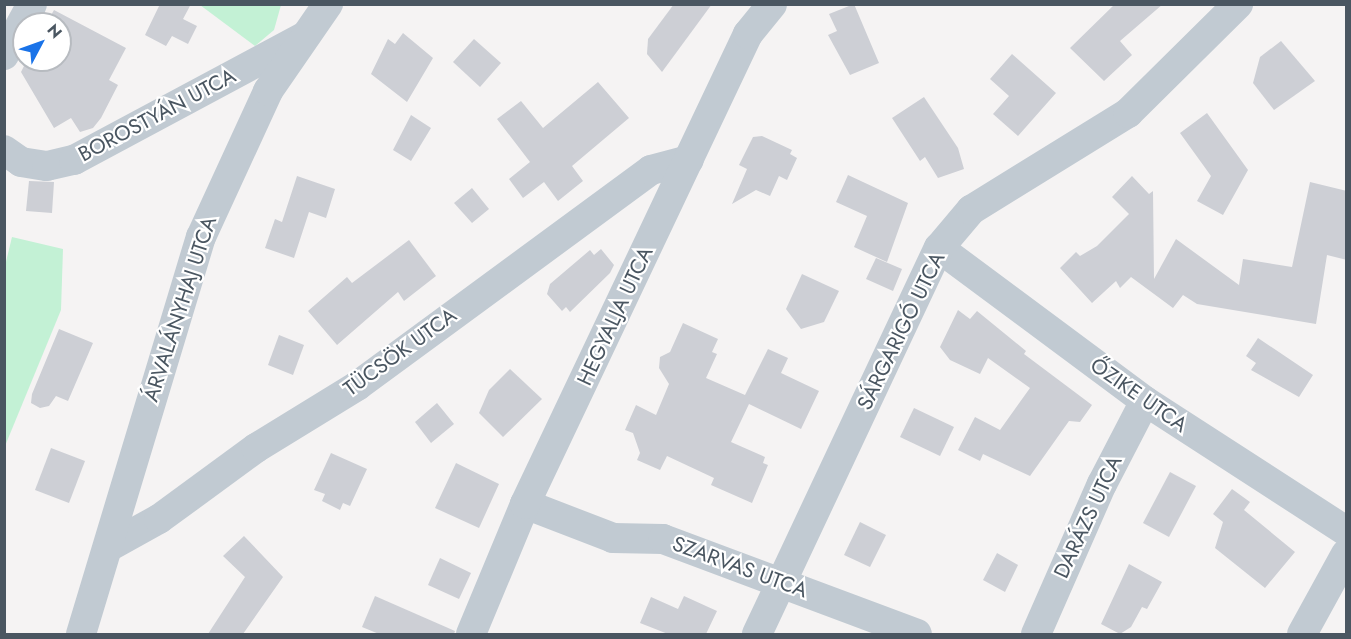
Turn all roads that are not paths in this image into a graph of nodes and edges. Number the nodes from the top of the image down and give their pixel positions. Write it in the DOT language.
graph roads {
  1 [pos="32,4"];
  2 [pos="328,4"];
  3 [pos="772,4"];
  4 [pos="1239,4"];
  5 [pos="305,36"];
  6 [pos="4,55"];
  7 [pos="4,150"];
  8 [pos="689,160"];
  9 [pos="939,248"];
  10 [pos="1145,401"];
  11 [pos="525,504"];
  12 [pos="1347,531"];
  13 [pos="110,546"];
  14 [pos="1347,554"];
  15 [pos="782,582"];
  16 [pos="81,634"];
  17 [pos="471,634"];
  18 [pos="757,634"];
  19 [pos="917,634"];
  20 [pos="1036,634"];
  21 [pos="1302,634"];
  1 -- 6 [label="street"];
  2 -- 5 [label="street, ÁRVALÁNYHAJ UTCA"];
  3 -- 8 [label="street, HEGYALJA UTCA"];
  4 -- 9 [label="street, SÁRGARIGÓ UTCA"];
  5 -- 7 [label="street, BOROSTYÁN UTCA"];
  5 -- 13 [label="street, ÁRVALÁNYHAJ UTCA"];
  8 -- 11 [label="street, HEGYALJA UTCA"];
  8 -- 13 [label="street, TÜCSÖK UTCA"];
  9 -- 10 [label="street, ŐZIKE UTCA"];
  9 -- 15 [label="street, SÁRGARIGÓ UTCA"];
  10 -- 12 [label="street, ŐZIKE UTCA"];
  10 -- 20 [label="street, DARÁZS UTCA"];
  11 -- 15 [label="street, SZARVAS UTCA"];
  11 -- 17 [label="street, HEGYALJA UTCA"];
  13 -- 16 [label="street, ÁRVALÁNYHAJ UTCA"];
  14 -- 21 [label="street"];
  15 -- 18 [label="street, SÁRGARIGÓ UTCA"];
  15 -- 19 [label="street, SZARVAS UTCA"];
}
